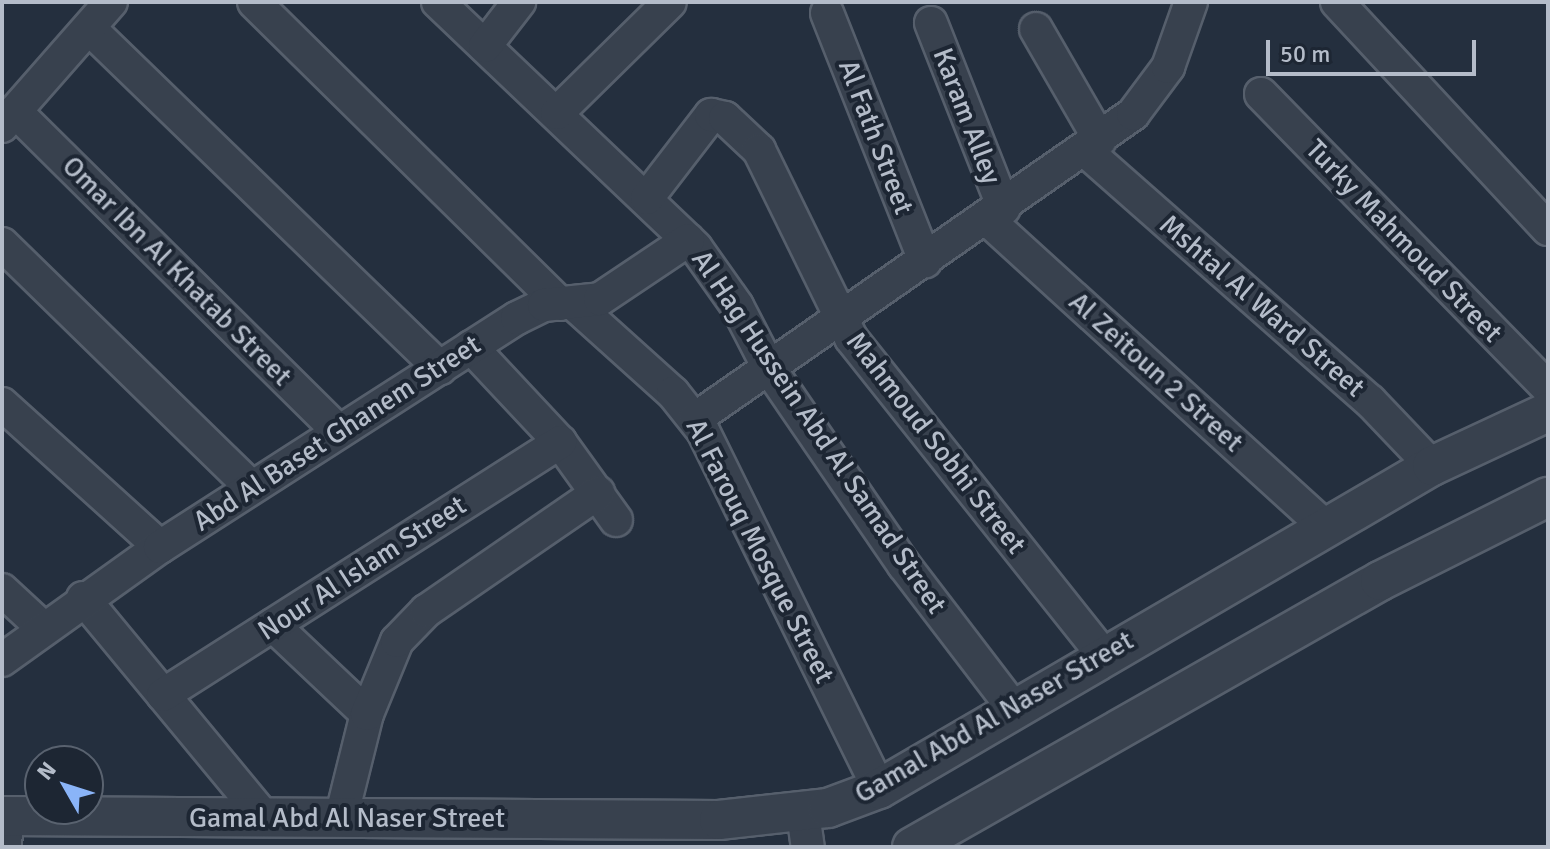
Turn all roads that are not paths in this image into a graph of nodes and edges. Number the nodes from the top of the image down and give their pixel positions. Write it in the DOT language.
graph roads {
  1 [pos="111,2"];
  2 [pos="254,2"];
  3 [pos="438,2"];
  4 [pos="519,2"];
  5 [pos="670,2"];
  6 [pos="1191,2"];
  7 [pos="1337,2"];
  8 [pos="827,13"];
  9 [pos="931,23"];
  10 [pos="89,28"];
  11 [pos="1036,29"];
  12 [pos="485,46"];
  13 [pos="1261,94"];
  14 [pos="557,113"];
  15 [pos="9,119"];
  16 [pos="1093,146"];
  17 [pos="647,198"];
  18 [pos="996,213"];
  19 [pos="1548,229"];
  20 [pos="688,240"];
  21 [pos="2,244"];
  22 [pos="925,261"];
  23 [pos="567,304"];
  24 [pos="840,319"];
  25 [pos="471,347"];
  26 [pos="440,368"];
  27 [pos="769,368"];
  28 [pos="1548,388"];
  29 [pos="2,404"];
  30 [pos="1548,412"];
  31 [pos="695,419"];
  32 [pos="338,431"];
  33 [pos="560,442"];
  34 [pos="1432,466"];
  35 [pos="251,487"];
  36 [pos="598,493"];
  37 [pos="1548,497"];
  38 [pos="616,520"];
  39 [pos="1324,526"];
  40 [pos="160,547"];
  41 [pos="2,590"];
  42 [pos="83,598"];
  43 [pos="273,625"];
  44 [pos="43,628"];
  45 [pos="1104,656"];
  46 [pos="2,660"];
  47 [pos="163,695"];
  48 [pos="1014,709"];
  49 [pos="367,714"];
  50 [pos="879,789"];
  51 [pos="264,817"];
  52 [pos="5,826"];
  53 [pos="324,828"];
  54 [pos="805,830"];
  55 [pos="912,847"];
  1 -- 10 [label="street"];
  2 -- 23 [label="street, Al Farouq Mosque Street"];
  3 -- 12 [label="street, Al Hag Hussein Abd Al Samad Street"];
  4 -- 12 [label="street"];
  5 -- 14 [label="street"];
  6 -- 16 [label="street"];
  7 -- 19 [label="street"];
  8 -- 22 [label="street, Al Fath Street"];
  9 -- 18 [label="street, Karam Alley"];
  10 -- 15 [label="street"];
  10 -- 26 [label="street"];
  11 -- 16 [label="street, Mshtal Al Ward Street"];
  12 -- 14 [label="street, Al Hag Hussein Abd Al Samad Street"];
  13 -- 28 [label="street, Turky Mahmoud Street"];
  14 -- 17 [label="street, Al Hag Hussein Abd Al Samad Street"];
  15 -- 32 [label="street, Omar Ibn Al Khatab Street"];
  16 -- 18 [label="street"];
  16 -- 34 [label="street, Mshtal Al Ward Street"];
  17 -- 20 [label="street, Al Hag Hussein Abd Al Samad Street"];
  17 -- 24 [label="street, Mahmoud Sobhi Street"];
  18 -- 22 [label="street"];
  18 -- 39 [label="street, Al Zeitoun 2 Street"];
  20 -- 23 [label="street, Abd Al Baset Ghanem Street"];
  20 -- 27 [label="street, Al Hag Hussein Abd Al Samad Street"];
  21 -- 35 [label="street"];
  22 -- 24 [label="street"];
  23 -- 25 [label="street, Abd Al Baset Ghanem Street"];
  23 -- 31 [label="street, Al Farouq Mosque Street"];
  24 -- 27 [label="street"];
  24 -- 45 [label="street, Mahmoud Sobhi Street"];
  25 -- 26 [label="street, Abd Al Baset Ghanem Street"];
  25 -- 33 [label="street"];
  26 -- 32 [label="street, Abd Al Baset Ghanem Street"];
  27 -- 31 [label="street"];
  27 -- 48 [label="street, Al Hag Hussein Abd Al Samad Street"];
  29 -- 40 [label="street"];
  30 -- 34 [label="street, Gamal Abd Al Naser Street"];
  31 -- 50 [label="street, Al Farouq Mosque Street"];
  32 -- 35 [label="street, Abd Al Baset Ghanem Street"];
  33 -- 36 [label="street"];
  33 -- 43 [label="street, Nour Al Islam Street"];
  34 -- 39 [label="street, Gamal Abd Al Naser Street"];
  35 -- 40 [label="street, Abd Al Baset Ghanem Street"];
  36 -- 38 [label="street"];
  36 -- 49 [label="street"];
  37 -- 55 [label="street"];
  39 -- 45 [label="street, Gamal Abd Al Naser Street"];
  40 -- 42 [label="street, Abd Al Baset Ghanem Street"];
  41 -- 44 [label="street"];
  42 -- 44 [label="street, Abd Al Baset Ghanem Street"];
  42 -- 47 [label="street"];
  43 -- 47 [label="street, Nour Al Islam Street"];
  43 -- 49 [label="street"];
  44 -- 46 [label="street, Abd Al Baset Ghanem Street"];
  45 -- 48 [label="street, Gamal Abd Al Naser Street"];
  47 -- 51 [label="street"];
  48 -- 50 [label="street, Gamal Abd Al Naser Street"];
  49 -- 53 [label="street"];
  50 -- 54 [label="street, Gamal Abd Al Naser Street"];
  51 -- 52 [label="street, Gamal Abd Al Naser Street"];
  51 -- 53 [label="street, Gamal Abd Al Naser Street"];
  53 -- 54 [label="street, Gamal Abd Al Naser Street"];
}
